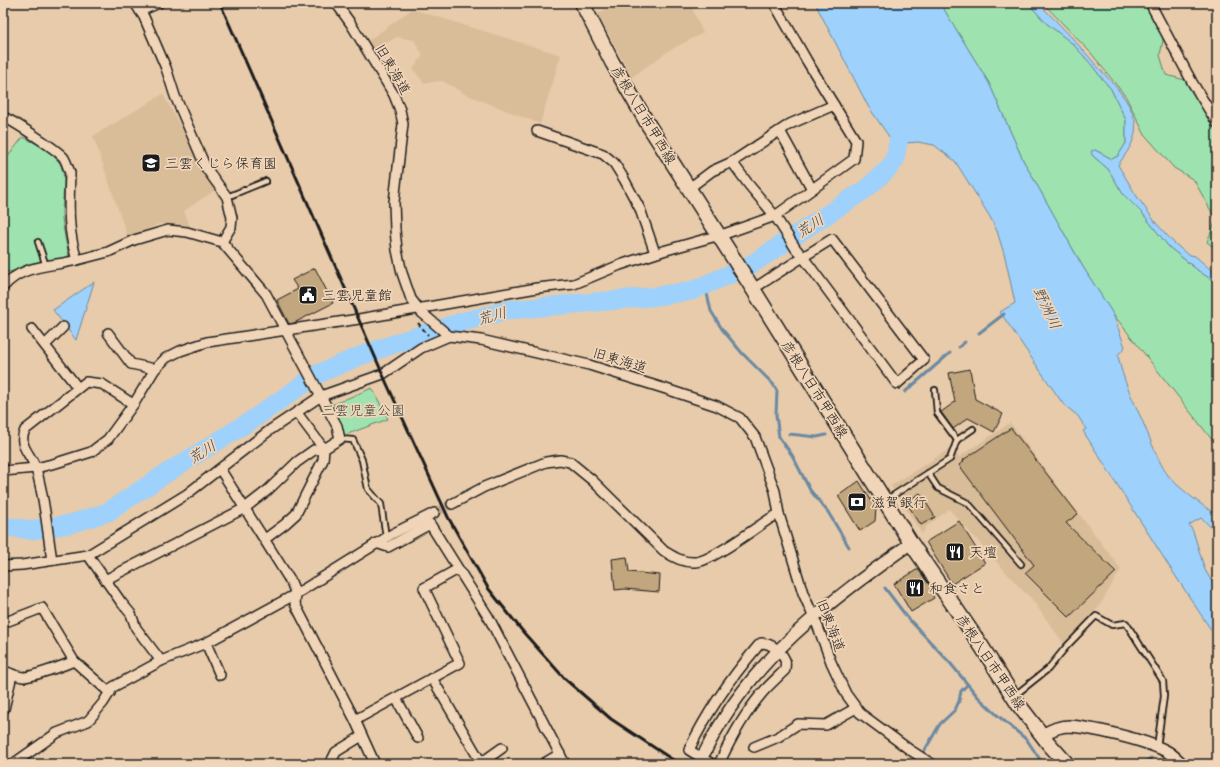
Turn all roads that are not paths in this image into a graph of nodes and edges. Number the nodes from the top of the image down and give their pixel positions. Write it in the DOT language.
graph roads {
  1 [pos="159,3"];
  2 [pos="336,3"];
  3 [pos="582,3"];
  4 [pos="774,3"];
  5 [pos="1150,3"];
  6 [pos="138,7"];
  7 [pos="834,105"];
  8 [pos="3,116"];
  9 [pos="1217,123"];
  10 [pos="537,131"];
  11 [pos="780,131"];
  12 [pos="732,162"];
  13 [pos="266,181"];
  14 [pos="688,189"];
  15 [pos="812,190"];
  16 [pos="227,197"];
  17 [pos="776,217"];
  18 [pos="719,236"];
  19 [pos="38,242"];
  20 [pos="222,242"];
  21 [pos="655,253"];
  22 [pos="803,258"];
  23 [pos="77,260"];
  24 [pos="46,266"];
  25 [pos="7,278"];
  26 [pos="3,287"];
  27 [pos="753,289"];
  28 [pos="419,314"];
  29 [pos="63,327"];
  30 [pos="32,329"];
  31 [pos="284,330"];
  32 [pos="108,333"];
  33 [pos="449,336"];
  34 [pos="45,345"];
  35 [pos="155,369"];
  36 [pos="78,388"];
  37 [pos="935,390"];
  38 [pos="319,393"];
  39 [pos="134,404"];
  40 [pos="297,413"];
  41 [pos="973,429"];
  42 [pos="340,438"];
  43 [pos="957,440"];
  44 [pos="324,449"];
  45 [pos="36,468"];
  46 [pos="220,469"];
  47 [pos="3,471"];
  48 [pos="928,473"];
  49 [pos="885,500"];
  50 [pos="452,504"];
  51 [pos="245,508"];
  52 [pos="434,513"];
  53 [pos="779,514"];
  54 [pos="386,537"];
  55 [pos="265,539"];
  56 [pos="376,543"];
  57 [pos="911,543"];
  58 [pos="88,555"];
  59 [pos="52,560"];
  60 [pos="1020,564"];
  61 [pos="3,566"];
  62 [pos="458,569"];
  63 [pos="106,580"];
  64 [pos="296,594"];
  65 [pos="813,617"];
  66 [pos="3,623"];
  67 [pos="206,643"];
  68 [pos="778,651"];
  69 [pos="74,661"];
  70 [pos="162,662"];
  71 [pos="3,670"];
  72 [pos="12,674"];
  73 [pos="220,675"];
  74 [pos="432,678"];
  75 [pos="110,693"];
  76 [pos="1013,696"];
  77 [pos="396,698"];
  78 [pos="3,708"];
  79 [pos="856,708"];
  80 [pos="355,720"];
  81 [pos="1042,735"];
  82 [pos="362,736"];
  83 [pos="418,738"];
  84 [pos="754,747"];
  85 [pos="1157,747"];
  86 [pos="502,748"];
  87 [pos="705,752"];
  88 [pos="560,754"];
  89 [pos="482,763"];
  90 [pos="13,764"];
  91 [pos="330,764"];
  92 [pos="375,764"];
  93 [pos="543,764"];
  94 [pos="565,764"];
  95 [pos="712,764"];
  96 [pos="719,764"];
  97 [pos="932,764"];
  98 [pos="1066,764"];
  99 [pos="1182,764"];
  1 -- 6 [label="street"];
  2 -- 28 [label="street, 旧東海道"];
  3 -- 14 [label="main road, 彦根八日市甲西線"];
  4 -- 7 [label="street"];
  5 -- 9 [label="street"];
  6 -- 16 [label="street"];
  7 -- 11 [label="street"];
  7 -- 15 [label="street"];
  8 -- 23 [label="street"];
  10 -- 21 [label="street"];
  11 -- 12 [label="street"];
  11 -- 15 [label="street"];
  12 -- 14 [label="street"];
  12 -- 17 [label="street"];
  13 -- 16 [label="lane"];
  14 -- 18 [label="main road, 彦根八日市甲西線"];
  15 -- 17 [label="street"];
  16 -- 20 [label="street"];
  17 -- 18 [label="street"];
  17 -- 22 [label="street"];
  18 -- 21 [label="street"];
  18 -- 27 [label="main road, 彦根八日市甲西線"];
  19 -- 24 [label="lane"];
  20 -- 23 [label="street"];
  20 -- 31 [label="street"];
  21 -- 28 [label="street"];
  22 -- 22 [label="street"];
  22 -- 27 [label="street"];
  23 -- 24 [label="street"];
  24 -- 25 [label="street"];
  25 -- 26 [label="street"];
  27 -- 49 [label="main road, 彦根八日市甲西線"];
  28 -- 31 [label="street"];
  28 -- 33 [label="street, 旧東海道"];
  29 -- 34 [label="street"];
  30 -- 34 [label="street"];
  31 -- 35 [label="street"];
  31 -- 38 [label="street"];
  32 -- 35 [label="street"];
  33 -- 38 [label="street"];
  33 -- 53 [label="street, 旧東海道"];
  34 -- 36 [label="street"];
  35 -- 39 [label="street"];
  36 -- 39 [label="street"];
  36 -- 45 [label="street"];
  37 -- 43 [label="lane"];
  38 -- 40 [label="street"];
  38 -- 42 [label="street"];
  39 -- 45 [label="street"];
  40 -- 44 [label="street"];
  40 -- 46 [label="street"];
  41 -- 43 [label="lane"];
  42 -- 44 [label="street"];
  42 -- 54 [label="lane"];
  43 -- 48 [label="lane"];
  44 -- 51 [label="street"];
  44 -- 55 [label="street"];
  45 -- 47 [label="street"];
  45 -- 59 [label="street"];
  46 -- 51 [label="street"];
  46 -- 58 [label="street"];
  48 -- 49 [label="lane"];
  48 -- 60 [label="lane"];
  49 -- 57 [label="main road, 彦根八日市甲西線"];
  50 -- 53 [label="street"];
  51 -- 55 [label="street"];
  51 -- 63 [label="street"];
  52 -- 54 [label="street"];
  53 -- 65 [label="street, 旧東海道"];
  54 -- 56 [label="street"];
  55 -- 64 [label="street"];
  56 -- 62 [label="street"];
  56 -- 64 [label="street"];
  57 -- 65 [label="street"];
  57 -- 76 [label="main road, 彦根八日市甲西線"];
  58 -- 59 [label="street"];
  58 -- 63 [label="street"];
  59 -- 61 [label="street"];
  62 -- 74 [label="street"];
  62 -- 88 [label="street"];
  63 -- 70 [label="street"];
  64 -- 67 [label="street"];
  64 -- 80 [label="street"];
  65 -- 68 [label="street"];
  65 -- 79 [label="street, 旧東海道"];
  66 -- 69 [label="street"];
  67 -- 70 [label="street"];
  67 -- 73 [label="street"];
  68 -- 87 [label="street"];
  68 -- 95 [label="street"];
  68 -- 96 [label="street"];
  69 -- 72 [label="street"];
  69 -- 75 [label="street"];
  70 -- 75 [label="street"];
  71 -- 72 [label="street"];
  72 -- 78 [label="street"];
  74 -- 77 [label="street"];
  74 -- 89 [label="street"];
  75 -- 90 [label="street"];
  76 -- 81 [label="main road, 彦根八日市甲西線"];
  76 -- 85 [label="lane"];
  77 -- 80 [label="street"];
  77 -- 83 [label="street"];
  79 -- 84 [label="street"];
  79 -- 97 [label="street, 旧東海道"];
  80 -- 82 [label="street"];
  81 -- 85 [label="street"];
  81 -- 98 [label="main road, 彦根八日市甲西線"];
  82 -- 91 [label="street"];
  82 -- 92 [label="street"];
  85 -- 99 [label="street"];
  86 -- 89 [label="street"];
  88 -- 93 [label="street"];
  88 -- 94 [label="street"];
}
